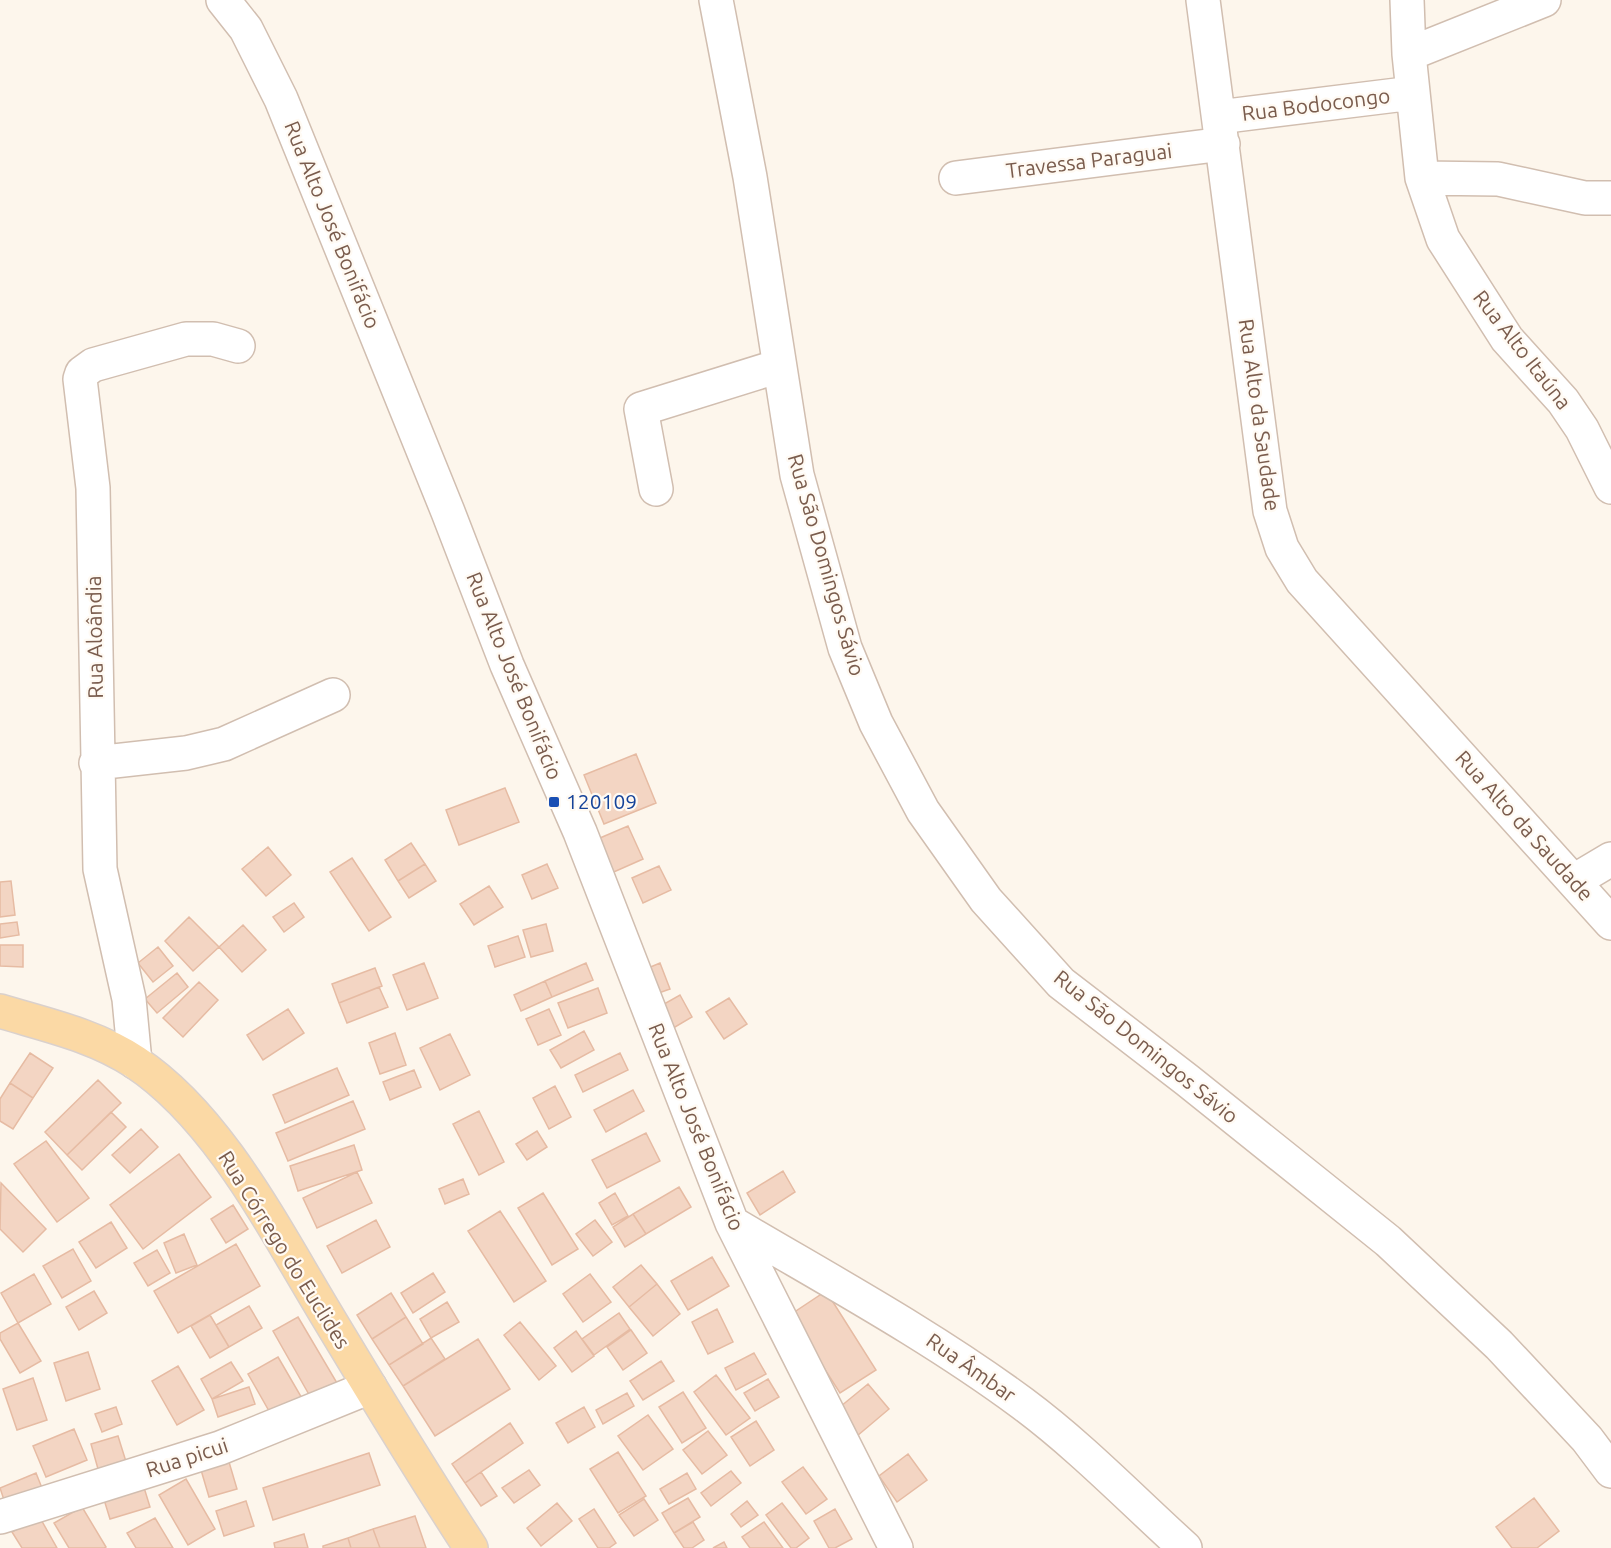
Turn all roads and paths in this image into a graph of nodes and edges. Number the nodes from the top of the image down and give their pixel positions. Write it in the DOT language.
graph roads {
  1 [pos="223,0"];
  2 [pos="716,0"];
  3 [pos="1203,0"];
  4 [pos="1407,0"];
  5 [pos="1544,0"];
  6 [pos="1409,54"];
  7 [pos="1413,93"];
  8 [pos="1221,130"];
  9 [pos="956,178"];
  10 [pos="1422,178"];
  11 [pos="1611,198"];
  12 [pos="238,346"];
  13 [pos="779,366"];
  14 [pos="1611,487"];
  15 [pos="656,489"];
  16 [pos="333,695"];
  17 [pos="96,764"];
  18 [pos="1611,859"];
  19 [pos="1574,881"];
  20 [pos="1611,923"];
  21 [pos="0,1011"];
  22 [pos="135,1062"];
  23 [pos="732,1223"];
  24 [pos="370,1388"];
  25 [pos="1611,1471"];
  26 [pos="0,1517"];
  27 [pos="471,1548"];
  28 [pos="897,1548"];
  29 [pos="1185,1548"];
  1 -- 23 [label="street, Rua Alto José Bonifácio"];
  2 -- 13 [label="street, Rua São Domingos Sávio"];
  3 -- 8 [label="street, Rua Alto da Saudade"];
  4 -- 6 [label="street, Rua Alto Itaúna"];
  5 -- 6 [label="street"];
  6 -- 7 [label="street, Rua Alto Itaúna"];
  7 -- 8 [label="street, Rua Bodocongo"];
  7 -- 10 [label="street, Rua Alto Itaúna"];
  8 -- 9 [label="street, Travessa Paraguai"];
  8 -- 19 [label="street, Rua Alto da Saudade"];
  10 -- 11 [label="street"];
  10 -- 14 [label="street, Rua Alto Itaúna"];
  12 -- 17 [label="street, Rua Aloândia"];
  13 -- 15 [label="street"];
  13 -- 25 [label="street, Rua São Domingos Sávio"];
  16 -- 17 [label="street"];
  17 -- 22 [label="street, Rua Aloândia"];
  18 -- 19 [label="street"];
  19 -- 20 [label="street, Rua Alto da Saudade"];
  21 -- 22 [label="main road, Rua Córrego do Euclides"];
  22 -- 24 [label="main road, Rua Córrego do Euclides"];
  23 -- 28 [label="street, Rua Alto José Bonifácio"];
  23 -- 29 [label="street, Rua Âmbar"];
  24 -- 26 [label="street, Rua picui"];
  24 -- 27 [label="main road, Rua Córrego do Euclides"];
}
